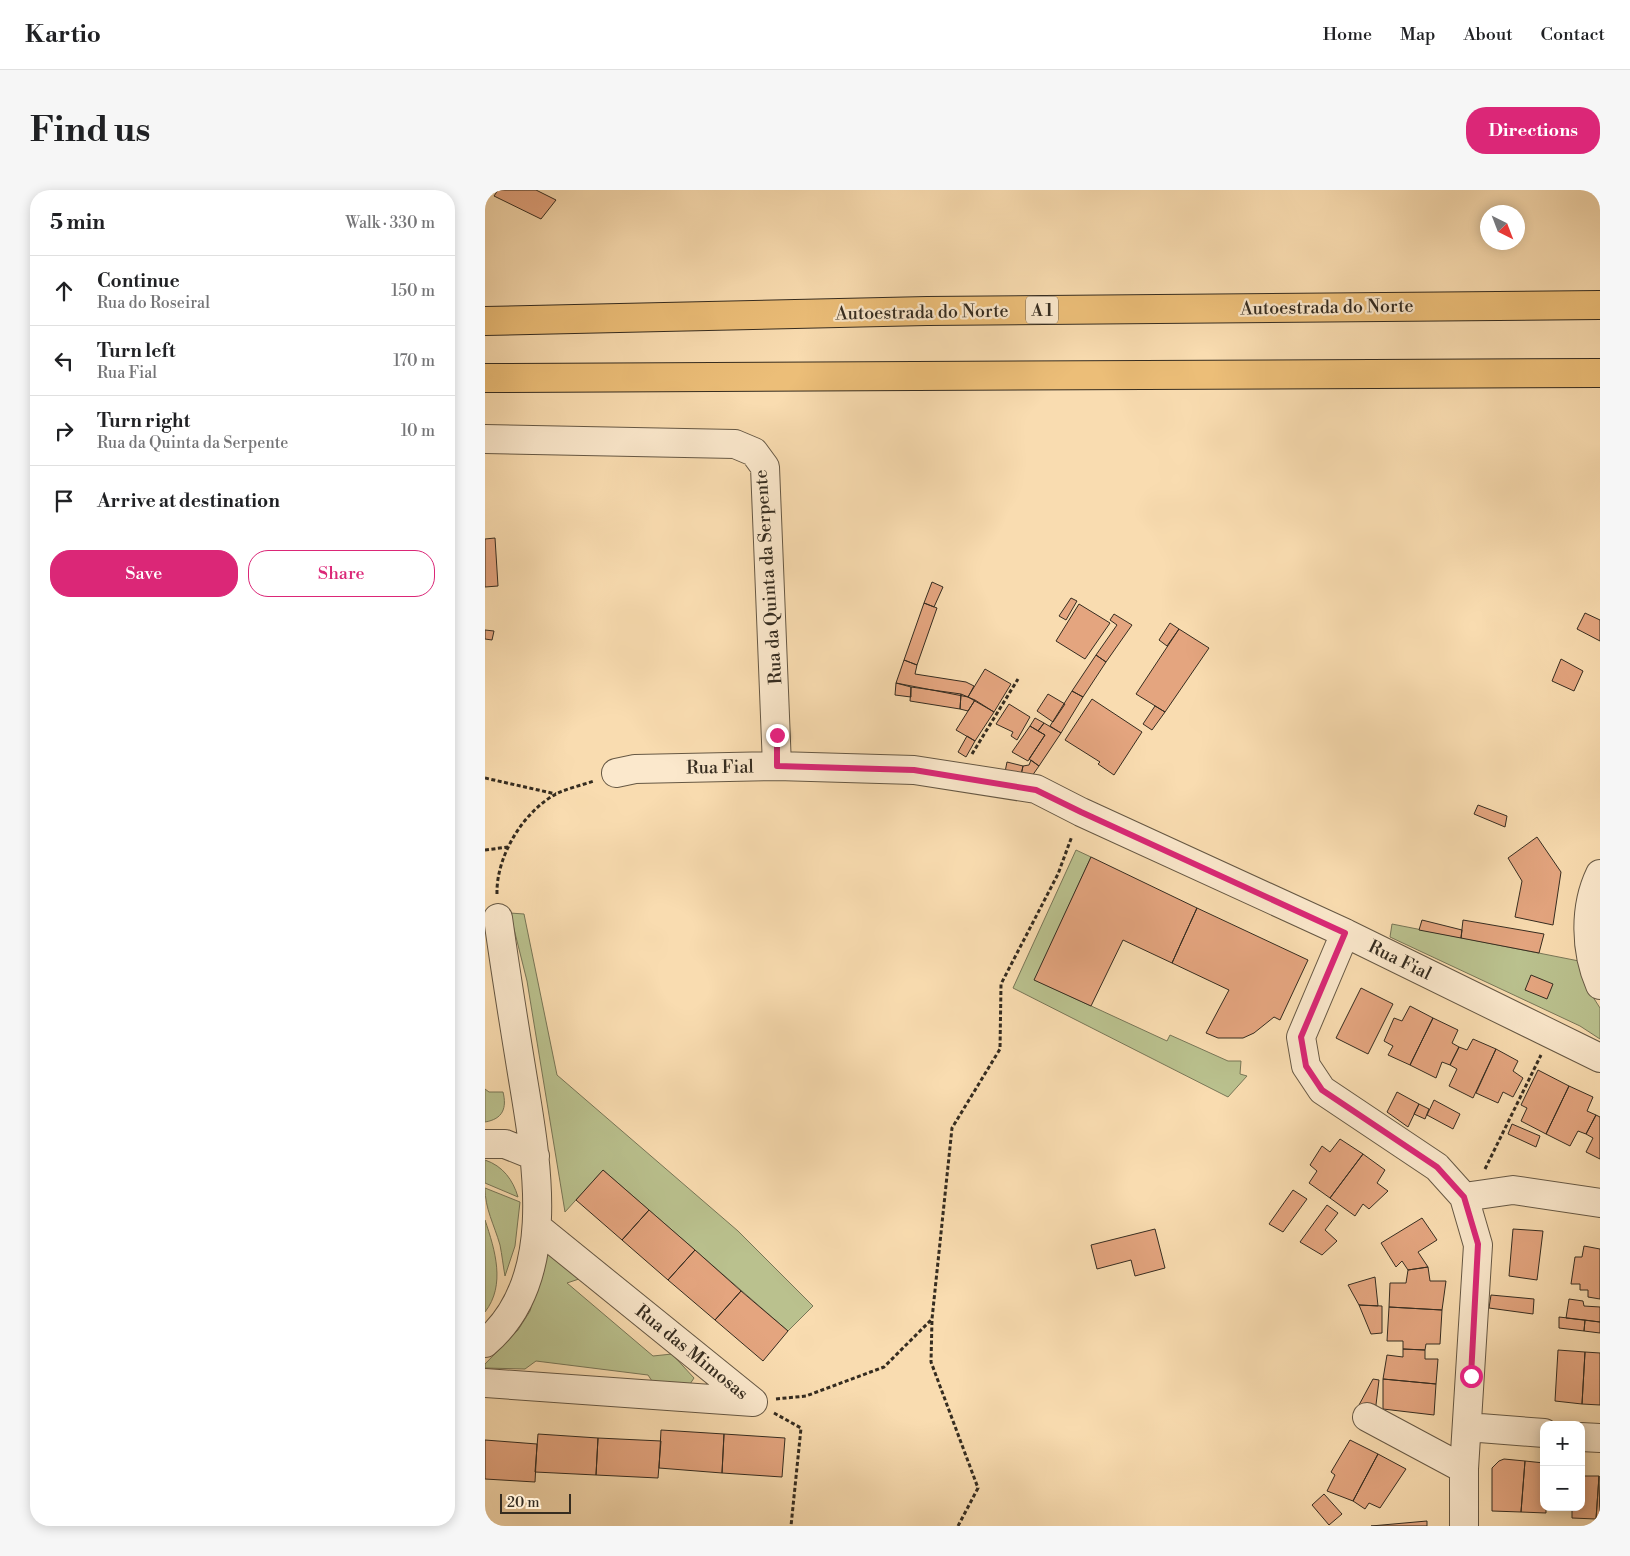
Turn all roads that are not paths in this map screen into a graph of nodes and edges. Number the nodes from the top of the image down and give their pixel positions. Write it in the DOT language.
graph roads {
  1 [pos="1600,305"];
  2 [pos="485,321"];
  3 [pos="1600,373"];
  4 [pos="485,378"];
  5 [pos="485,439"];
  6 [pos="777,766"];
  7 [pos="616,773"];
  8 [pos="1600,874"];
  9 [pos="497,918"];
  10 [pos="1345,933"];
  11 [pos="1600,985"];
  12 [pos="1600,1058"];
  13 [pos="485,1144"];
  14 [pos="535,1156"];
  15 [pos="1464,1197"];
  16 [pos="1600,1203"];
  17 [pos="537,1228"];
  18 [pos="485,1343"];
  19 [pos="485,1383"];
  20 [pos="1367,1417"];
  21 [pos="1467,1427"];
  22 [pos="1540,1434"];
  23 [pos="1585,1437"];
  24 [pos="1600,1438"];
  25 [pos="1464,1469"];
  26 [pos="1464,1526"];
  1 -- 2 [label="highway, Autoestrada do Norte / A 1"];
  3 -- 4 [label="highway"];
  5 -- 6 [label="street, Rua da Quinta da Serpente"];
  6 -- 7 [label="street, Rua Fial"];
  6 -- 10 [label="street, Rua Fial"];
  8 -- 11 [label="street"];
  9 -- 14 [label="street"];
  10 -- 12 [label="street, Rua Fial"];
  10 -- 15 [label="street"];
  13 -- 14 [label="street"];
  14 -- 17 [label="street"];
  15 -- 16 [label="street"];
  15 -- 21 [label="street"];
  17 -- 18 [label="street"];
  17 -- 19 [label="street, Rua das Mimosas"];
  20 -- 25 [label="street"];
  21 -- 22 [label="street"];
  21 -- 25 [label="street"];
  23 -- 24 [label="street"];
  25 -- 26 [label="street"];
}
